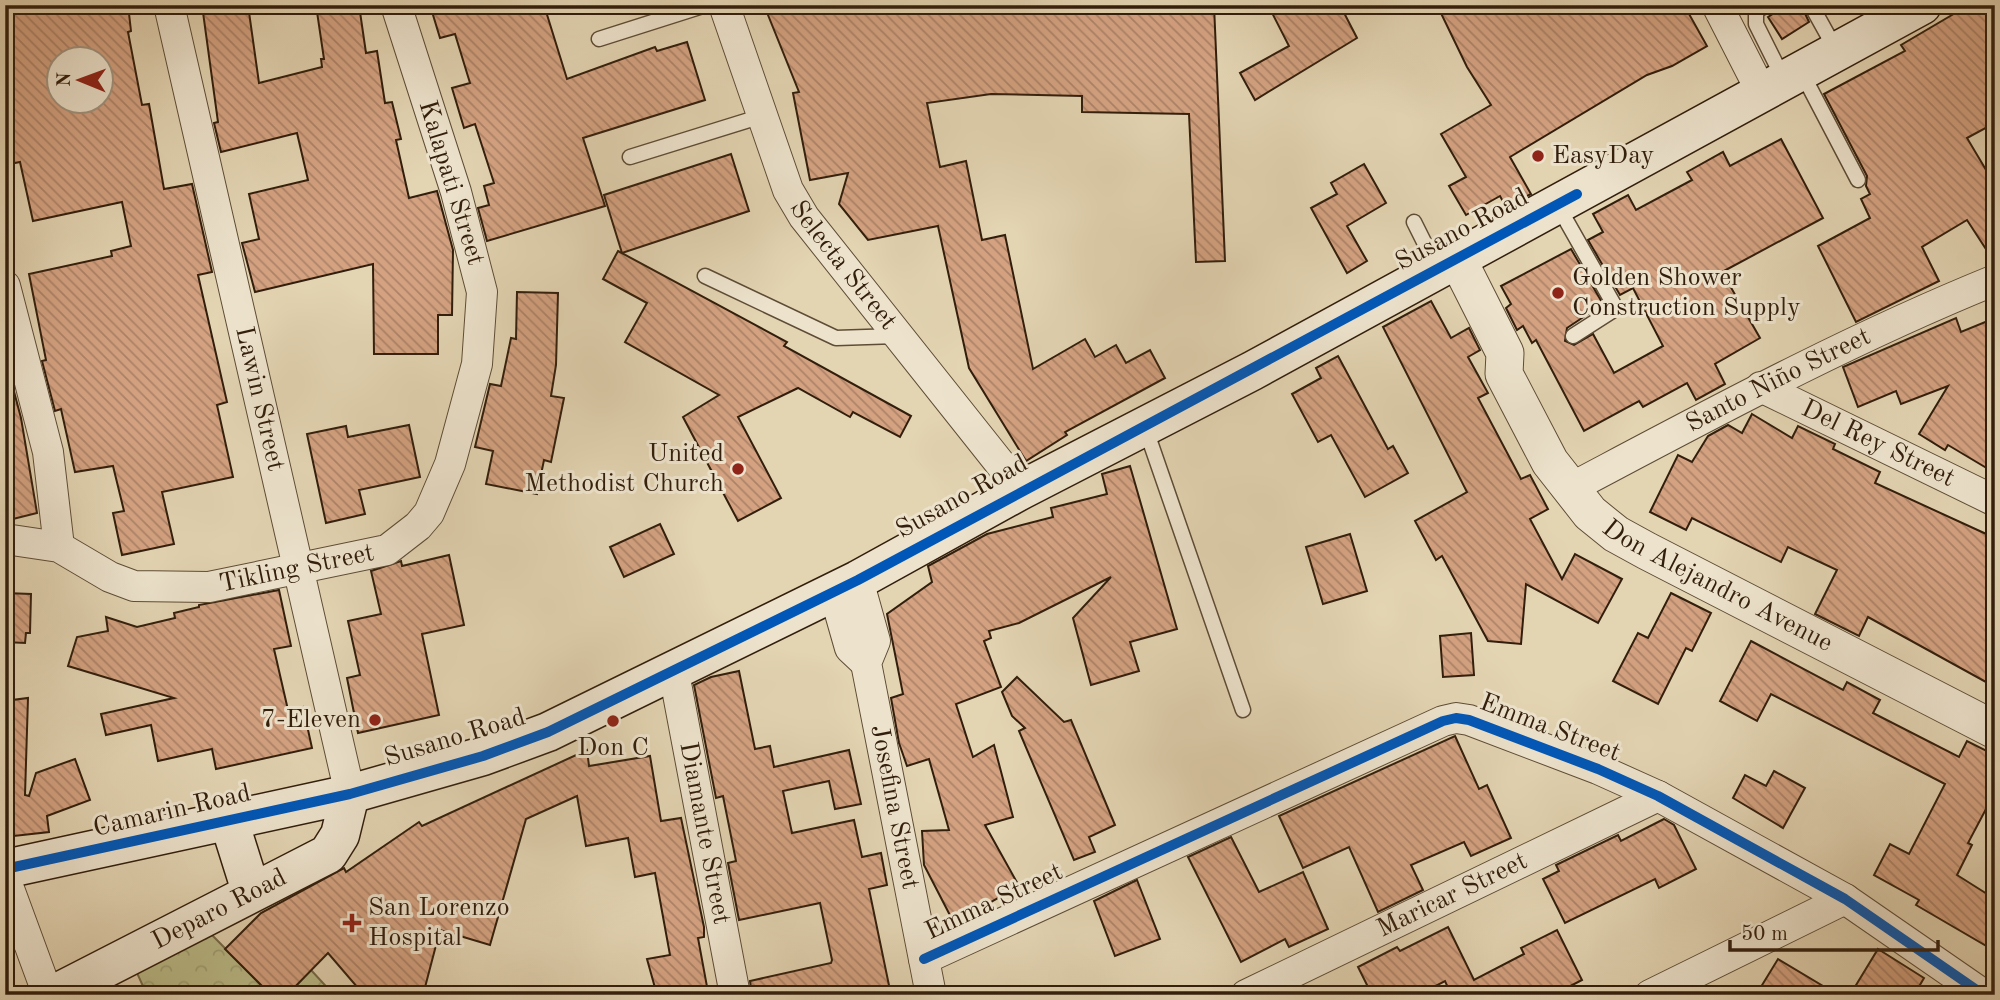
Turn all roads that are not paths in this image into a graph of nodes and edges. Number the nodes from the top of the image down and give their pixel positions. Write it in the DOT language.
graph roads {
  1 [pos="169,5"];
  2 [pos="396,5"];
  3 [pos="706,5"];
  4 [pos="724,5"];
  5 [pos="1717,5"];
  6 [pos="1765,5"];
  7 [pos="1811,5"];
  8 [pos="1922,5"];
  9 [pos="599,39"];
  10 [pos="1837,51"];
  11 [pos="1782,82"];
  12 [pos="762,116"];
  13 [pos="630,157"];
  14 [pos="1858,180"];
  15 [pos="1557,204"];
  16 [pos="1414,222"];
  17 [pos="1447,263"];
  18 [pos="705,276"];
  19 [pos="1995,280"];
  20 [pos="5,286"];
  21 [pos="899,336"];
  22 [pos="1573,336"];
  23 [pos="477,364"];
  24 [pos="1761,387"];
  25 [pos="1145,426"];
  26 [pos="1569,489"];
  27 [pos="1021,490"];
  28 [pos="1995,501"];
  29 [pos="5,539"];
  30 [pos="59,547"];
  31 [pos="297,569"];
  32 [pos="846,586"];
  33 [pos="674,673"];
  34 [pos="1243,710"];
  35 [pos="1995,730"];
  36 [pos="350,794"];
  37 [pos="1658,796"];
  38 [pos="229,821"];
  39 [pos="5,869"];
  40 [pos="5,877"];
  41 [pos="251,891"];
  42 [pos="1845,899"];
  43 [pos="16,942"];
  44 [pos="924,959"];
  45 [pos="1667,992"];
  46 [pos="48,995"];
  47 [pos="53,995"];
  48 [pos="735,995"];
  49 [pos="931,995"];
  50 [pos="1246,995"];
  51 [pos="1984,995"];
  1 -- 31 [label="street, Lawin Street"];
  2 -- 23 [label="street, Kalapati Street"];
  3 -- 9 [label="lane"];
  4 -- 12 [label="street, Selecta Street"];
  5 -- 11 [label="street"];
  6 -- 11 [label="lane"];
  7 -- 10 [label="lane"];
  8 -- 10 [label="main road, Susano Road"];
  10 -- 11 [label="main road, Susano Road"];
  11 -- 14 [label="lane"];
  11 -- 15 [label="main road, Susano Road"];
  12 -- 13 [label="lane"];
  12 -- 21 [label="street, Selecta Street"];
  15 -- 17 [label="main road, Susano Road"];
  15 -- 22 [label="lane"];
  16 -- 17 [label="lane"];
  17 -- 25 [label="main road, Susano Road"];
  17 -- 26 [label="street, Don Alejandro Avenue"];
  18 -- 21 [label="lane"];
  19 -- 24 [label="street, Santo Niño Street"];
  20 -- 30 [label="street"];
  21 -- 27 [label="street, Selecta Street"];
  23 -- 31 [label="street, Tikling Street"];
  24 -- 26 [label="street, Santo Niño Street"];
  24 -- 28 [label="street, Del Rey Street"];
  25 -- 27 [label="main road, Susano Road"];
  25 -- 34 [label="lane"];
  26 -- 35 [label="street, Don Alejandro Avenue"];
  27 -- 32 [label="main road, Susano Road"];
  29 -- 30 [label="street, Tikling Street"];
  30 -- 31 [label="street, Tikling Street"];
  31 -- 36 [label="street, Lawin Street"];
  32 -- 33 [label="main road, Susano Road"];
  32 -- 44 [label="street, Josefina Street"];
  33 -- 36 [label="main road, Susano Road"];
  33 -- 48 [label="street, Diamante Street"];
  36 -- 38 [label="main road, Camarin Road"];
  36 -- 41 [label="main road, Deparo Road"];
  37 -- 42 [label="street, Emma Street"];
  37 -- 44 [label="street, Emma Street"];
  37 -- 50 [label="street, Maricar Street"];
  38 -- 39 [label="main road, Camarin Road"];
  38 -- 41 [label="main road"];
  40 -- 43 [label="street"];
  41 -- 47 [label="main road, Deparo Road"];
  42 -- 45 [label="street"];
  42 -- 51 [label="street, Emma Street"];
  43 -- 46 [label="street"];
  44 -- 49 [label="street, Josefina Street"];
}
